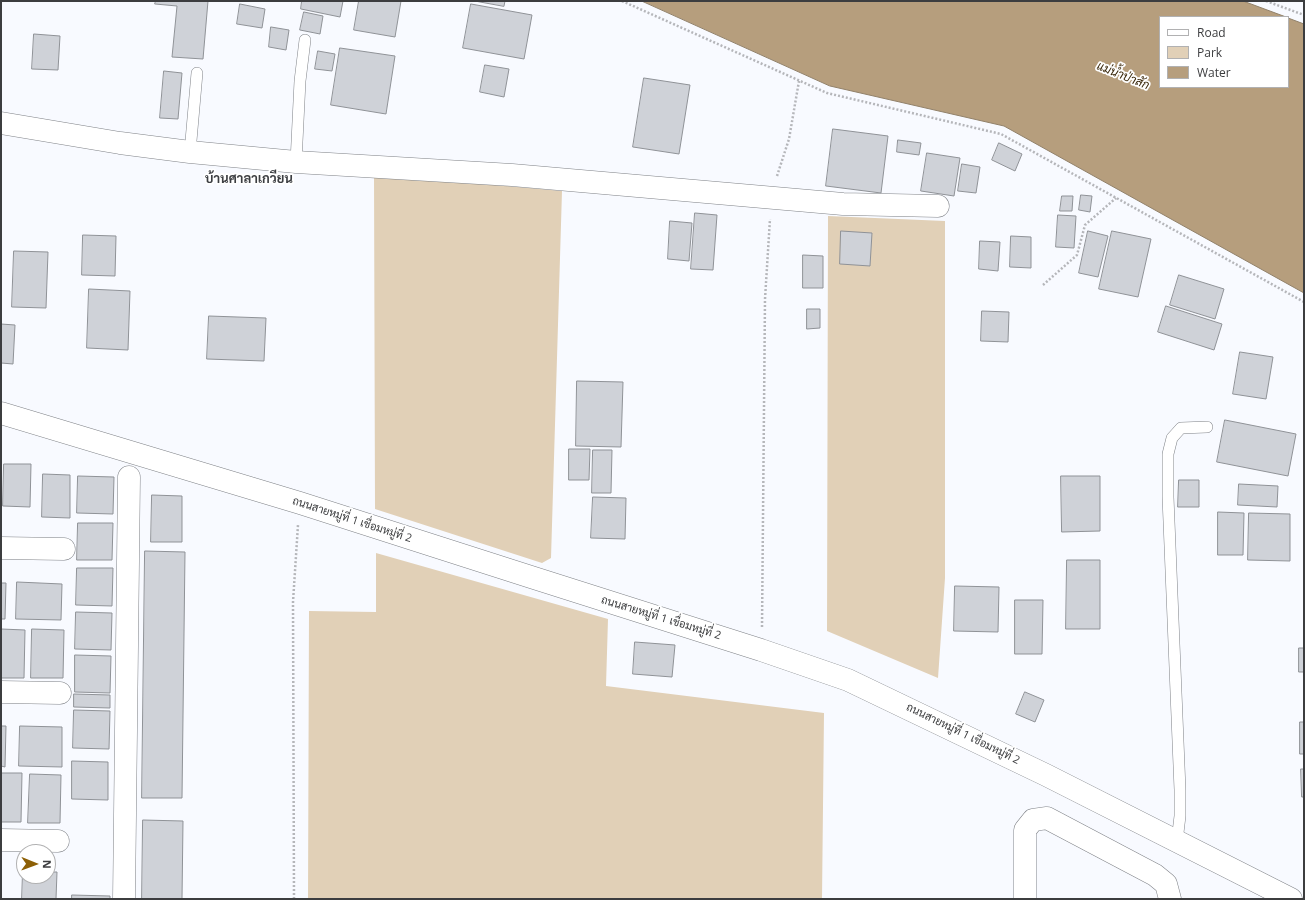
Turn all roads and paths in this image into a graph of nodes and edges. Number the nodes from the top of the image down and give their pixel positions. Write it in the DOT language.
graph roads {
  1 [pos="622,1"];
  2 [pos="1266,1"];
  3 [pos="1304,15"];
  4 [pos="305,40"];
  5 [pos="197,73"];
  6 [pos="799,81"];
  7 [pos="1,123"];
  8 [pos="190,152"];
  9 [pos="296,162"];
  10 [pos="771,197"];
  11 [pos="1116,198"];
  12 [pos="938,206"];
  13 [pos="1043,285"];
  14 [pos="1304,302"];
  15 [pos="1,413"];
  16 [pos="1207,427"];
  17 [pos="129,477"];
  18 [pos="300,503"];
  19 [pos="1,548"];
  20 [pos="64,549"];
  21 [pos="761,650"];
  22 [pos="1,692"];
  23 [pos="60,693"];
  24 [pos="1,840"];
  25 [pos="58,841"];
  26 [pos="1177,841"];
  27 [pos="124,899"];
  28 [pos="294,899"];
  29 [pos="1025,899"];
  30 [pos="1170,899"];
  31 [pos="1291,899"];
  1 -- 6 [label="path"];
  2 -- 3 [label="path"];
  4 -- 9 [label="lane"];
  5 -- 8 [label="lane"];
  6 -- 10 [label="path"];
  6 -- 11 [label="path"];
  7 -- 8 [label="street"];
  8 -- 9 [label="street"];
  9 -- 10 [label="street"];
  10 -- 12 [label="street"];
  10 -- 21 [label="path"];
  11 -- 13 [label="path"];
  11 -- 14 [label="path"];
  15 -- 18 [label="street, ถนนสายหมู่ที่ 1 เชื่อมหมู่ที่ 2"];
  16 -- 26 [label="lane"];
  17 -- 27 [label="street"];
  18 -- 21 [label="street, ถนนสายหมู่ที่ 1 เชื่อมหมู่ที่ 2"];
  18 -- 28 [label="path"];
  19 -- 20 [label="street"];
  21 -- 26 [label="street, ถนนสายหมู่ที่ 1 เชื่อมหมู่ที่ 2"];
  22 -- 23 [label="street"];
  24 -- 25 [label="street"];
  26 -- 31 [label="street, ถนนสายหมู่ที่ 1 เชื่อมหมู่ที่ 2"];
  29 -- 30 [label="street"];
}
